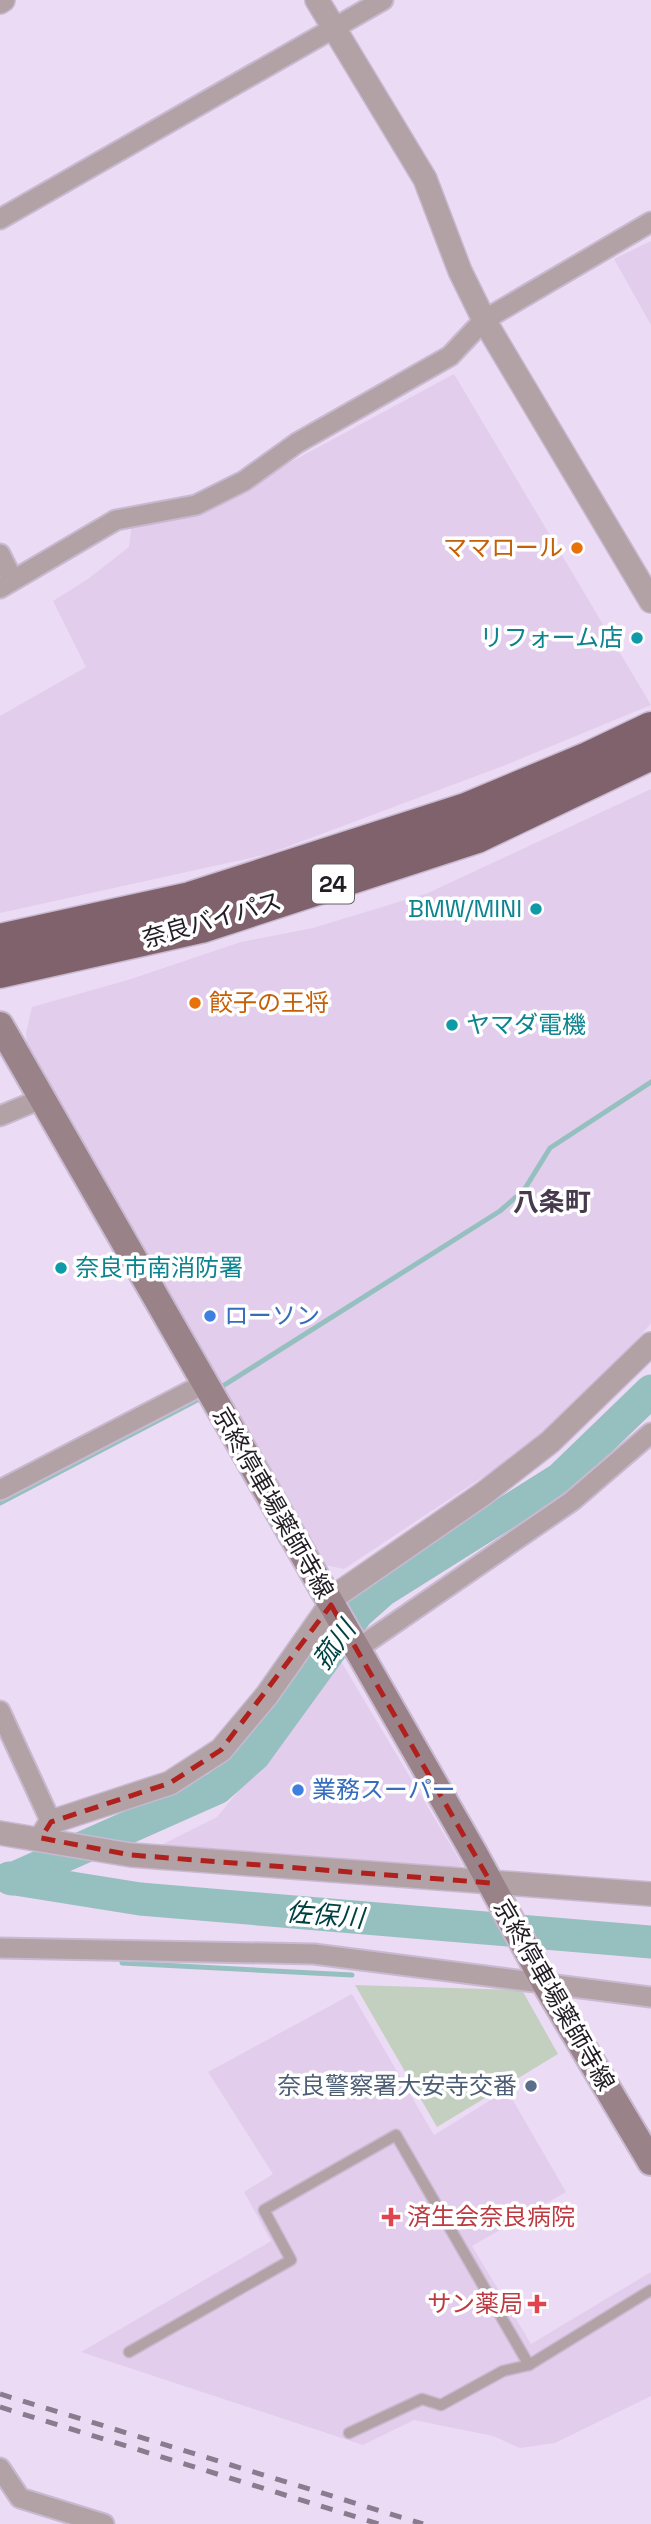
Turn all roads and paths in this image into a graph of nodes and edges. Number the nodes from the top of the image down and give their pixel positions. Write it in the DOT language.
graph roads {
  1 [pos="317,0"];
  2 [pos="383,0"];
  3 [pos="334,28"];
  4 [pos="0,219"];
  5 [pos="651,222"];
  6 [pos="484,320"];
  7 [pos="0,554"];
  8 [pos="6,584"];
  9 [pos="651,601"];
  10 [pos="651,728"];
  11 [pos="651,754"];
  12 [pos="0,940"];
  13 [pos="0,972"];
  14 [pos="0,1025"];
  15 [pos="41,1099"];
  16 [pos="0,1115"];
  17 [pos="651,1344"];
  18 [pos="204,1384"];
  19 [pos="651,1433"];
  20 [pos="0,1490"];
  21 [pos="334,1609"];
  22 [pos="356,1646"];
  23 [pos="0,1711"];
  24 [pos="46,1830"];
  25 [pos="0,1833"];
  26 [pos="494,1888"];
  27 [pos="651,1894"];
  28 [pos="0,1948"];
  29 [pos="542,1978"];
  30 [pos="651,1997"];
  31 [pos="651,2162"];
  32 [pos="651,2290"];
  33 [pos="129,2352"];
  34 [pos="529,2365"];
  35 [pos="349,2433"];
  36 [pos="0,2468"];
  37 [pos="104,2524"];
  1 -- 3 [label="street"];
  2 -- 3 [label="street"];
  3 -- 4 [label="street"];
  3 -- 6 [label="street"];
  5 -- 6 [label="street"];
  6 -- 8 [label="street"];
  6 -- 9 [label="street"];
  7 -- 8 [label="street"];
  10 -- 12 [label="highway, 奈良バイパス / 24"];
  11 -- 13 [label="highway, 奈良バイパス / 24"];
  14 -- 15 [label="main road, 京終停車場薬師寺線"];
  15 -- 16 [label="street"];
  15 -- 18 [label="main road, 京終停車場薬師寺線"];
  17 -- 21 [label="street"];
  18 -- 20 [label="street"];
  18 -- 21 [label="main road, 京終停車場薬師寺線"];
  19 -- 22 [label="street"];
  21 -- 22 [label="main road, 京終停車場薬師寺線"];
  21 -- 24 [label="street"];
  22 -- 26 [label="main road, 京終停車場薬師寺線"];
  23 -- 24 [label="street"];
  24 -- 25 [label="street"];
  24 -- 26 [label="street"];
  26 -- 27 [label="street"];
  26 -- 29 [label="main road, 京終停車場薬師寺線"];
  28 -- 29 [label="street"];
  29 -- 30 [label="street"];
  29 -- 31 [label="main road, 京終停車場薬師寺線"];
  32 -- 34 [label="lane"];
  33 -- 34 [label="lane"];
  34 -- 35 [label="lane"];
  36 -- 37 [label="street"];
}
